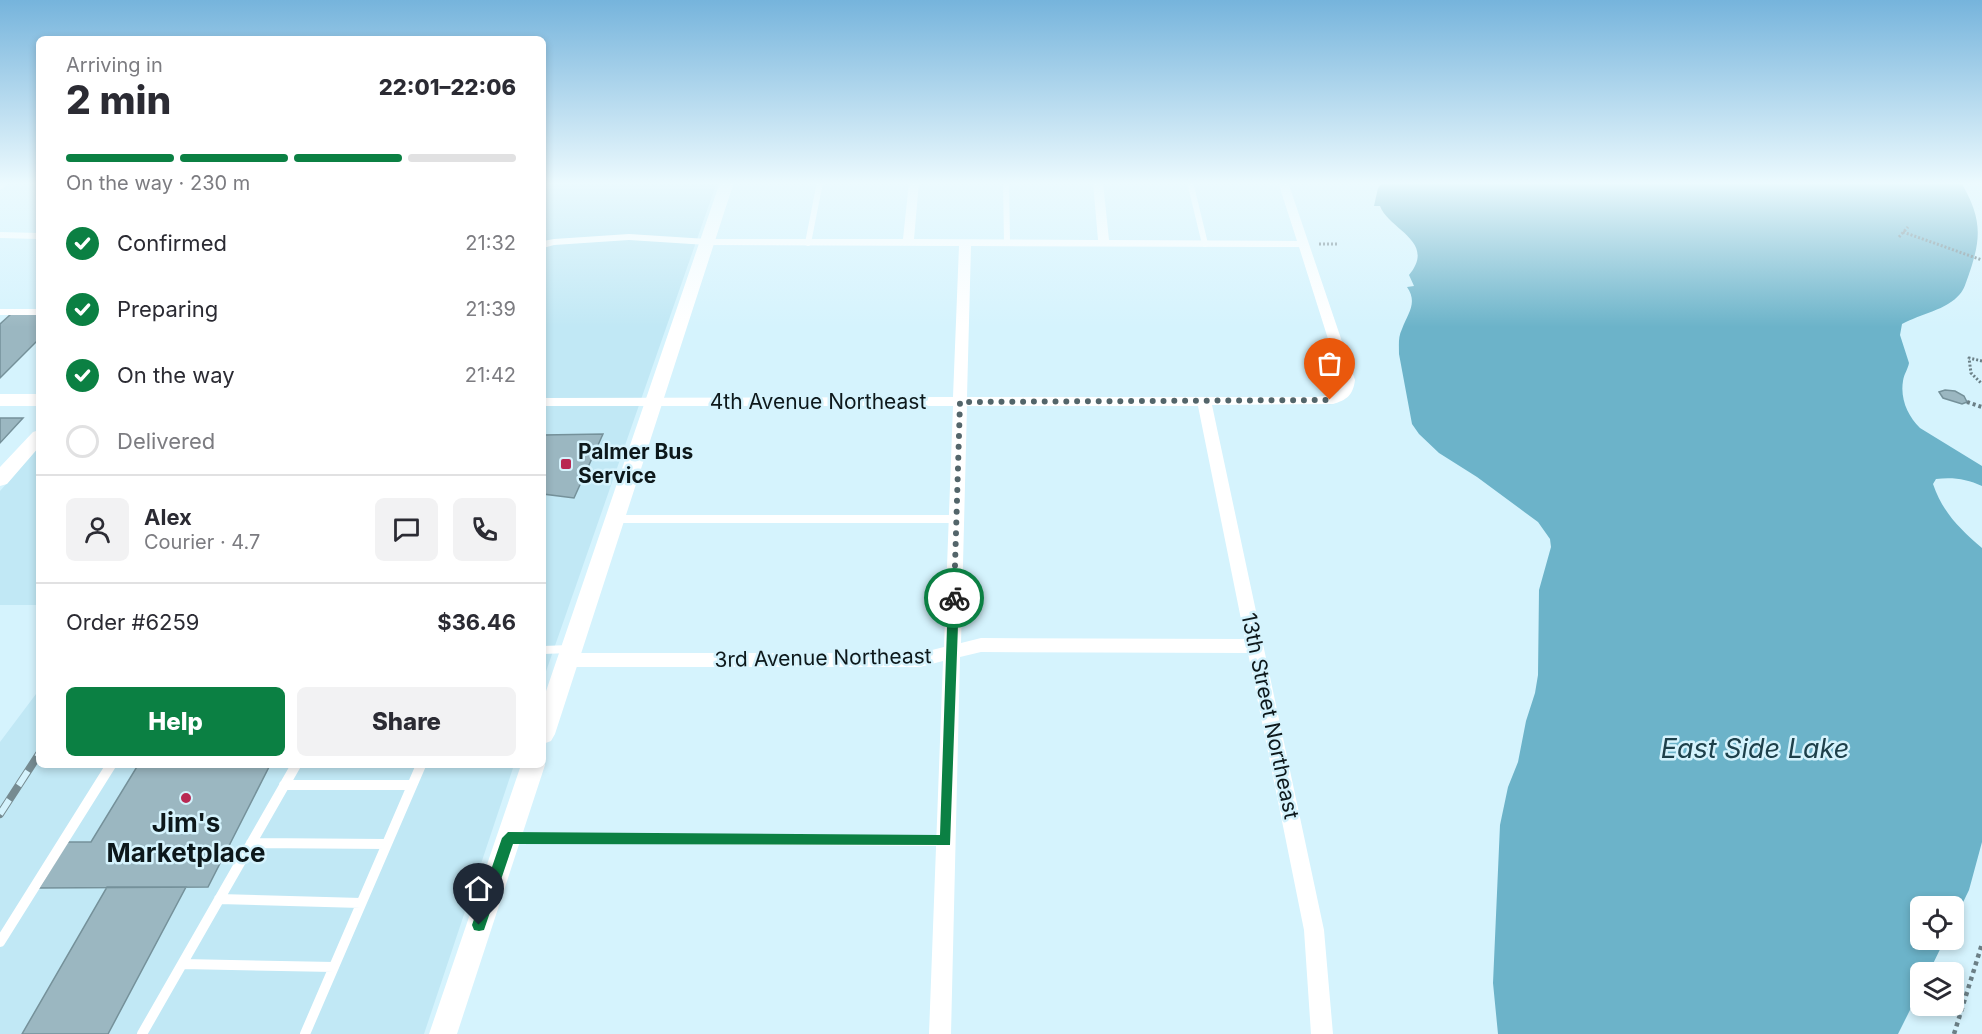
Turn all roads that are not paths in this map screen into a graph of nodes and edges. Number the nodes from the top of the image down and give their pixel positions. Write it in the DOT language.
graph roads {
  1 [pos="711,230"];
  2 [pos="811,230"];
  3 [pos="909,230"];
  4 [pos="1007,230"];
  5 [pos="1103,230"];
  6 [pos="1202,230"];
  7 [pos="1299,230"];
  8 [pos="0,236"];
  9 [pos="36,236"];
  10 [pos="707,242"];
  11 [pos="808,243"];
  12 [pos="908,243"];
  13 [pos="965,243"];
  14 [pos="1007,243"];
  15 [pos="1104,243"];
  16 [pos="546,244"];
  17 [pos="1205,244"];
  18 [pos="1304,244"];
  19 [pos="0,312"];
  20 [pos="36,312"];
  21 [pos="0,400"];
  22 [pos="36,400"];
  23 [pos="1204,401"];
  24 [pos="546,402"];
  25 [pos="652,402"];
  26 [pos="960,402"];
  27 [pos="36,439"];
  28 [pos="0,479"];
  29 [pos="614,519"];
  30 [pos="956,519"];
  31 [pos="1256,646"];
  32 [pos="546,650"];
  33 [pos="569,654"];
  34 [pos="952,654"];
  35 [pos="546,725"];
  36 [pos="109,768"];
  37 [pos="294,768"];
  38 [pos="420,768"];
  39 [pos="531,768"];
  40 [pos="284,785"];
  41 [pos="412,785"];
  42 [pos="508,838"];
  43 [pos="946,841"];
  44 [pos="251,843"];
  45 [pos="387,844"];
  46 [pos="219,899"];
  47 [pos="361,903"];
  48 [pos="0,942"];
  49 [pos="182,964"];
  50 [pos="334,967"];
  51 [pos="142,1034"];
  52 [pos="304,1034"];
  53 [pos="443,1034"];
  54 [pos="940,1034"];
  55 [pos="1322,1034"];
  1 -- 10 [label="street"];
  2 -- 11 [label="lane"];
  3 -- 12 [label="street"];
  4 -- 14 [label="lane"];
  5 -- 15 [label="street"];
  6 -- 17 [label="lane"];
  7 -- 18 [label="street"];
  8 -- 9 [label="street"];
  10 -- 11 [label="street"];
  10 -- 16 [label="street"];
  10 -- 25 [label="street"];
  11 -- 12 [label="street"];
  12 -- 13 [label="street"];
  13 -- 14 [label="street"];
  13 -- 26 [label="street"];
  14 -- 15 [label="street"];
  15 -- 17 [label="street"];
  17 -- 18 [label="street"];
  18 -- 23 [label="street, 4th Avenue Northeast"];
  19 -- 20 [label="lane"];
  21 -- 22 [label="street"];
  23 -- 26 [label="street, 4th Avenue Northeast"];
  23 -- 31 [label="street, 13th Street Northeast"];
  24 -- 25 [label="street, 4th Avenue Northeast"];
  25 -- 26 [label="street, 4th Avenue Northeast"];
  25 -- 29 [label="street"];
  26 -- 30 [label="street"];
  27 -- 28 [label="street"];
  29 -- 30 [label="lane"];
  29 -- 33 [label="street"];
  30 -- 34 [label="street"];
  31 -- 34 [label="street, 3rd Avenue Northeast"];
  31 -- 55 [label="street, 13th Street Northeast"];
  32 -- 33 [label="lane"];
  33 -- 34 [label="street, 3rd Avenue Northeast"];
  33 -- 35 [label="street"];
  34 -- 43 [label="street"];
  36 -- 48 [label="lane"];
  37 -- 40 [label="lane"];
  38 -- 41 [label="lane"];
  39 -- 42 [label="street"];
  40 -- 41 [label="lane"];
  40 -- 44 [label="lane"];
  41 -- 45 [label="lane"];
  42 -- 43 [label="lane"];
  42 -- 53 [label="street"];
  43 -- 54 [label="street"];
  44 -- 45 [label="lane"];
  44 -- 46 [label="lane"];
  45 -- 47 [label="lane"];
  46 -- 47 [label="lane"];
  46 -- 49 [label="lane"];
  47 -- 50 [label="lane"];
  49 -- 50 [label="lane"];
  49 -- 51 [label="lane"];
  50 -- 52 [label="lane"];
}
